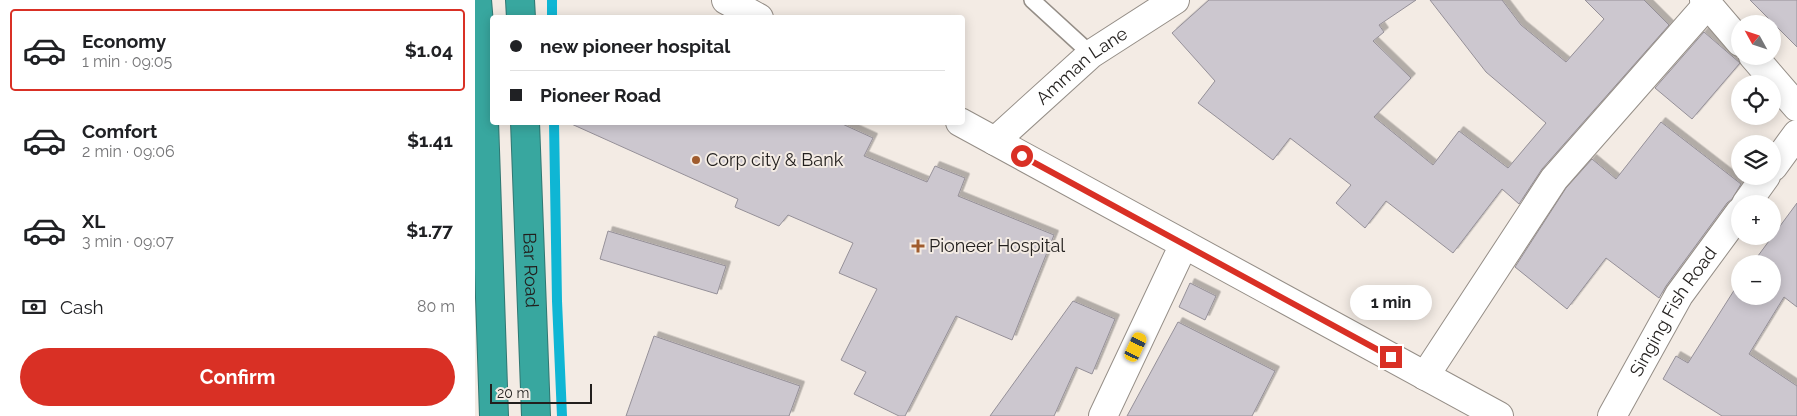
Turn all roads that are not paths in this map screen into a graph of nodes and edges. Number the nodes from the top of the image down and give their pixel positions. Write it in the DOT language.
graph roads {
  1 [pos="477,0"];
  2 [pos="520,0"];
  3 [pos="726,0"];
  4 [pos="1032,0"];
  5 [pos="1175,0"];
  6 [pos="1705,3"];
  7 [pos="521,15"];
  8 [pos="754,15"];
  9 [pos="1731,32"];
  10 [pos="1091,54"];
  11 [pos="1761,65"];
  12 [pos="1797,107"];
  13 [pos="525,125"];
  14 [pos="965,125"];
  15 [pos="1797,134"];
  16 [pos="995,141"];
  17 [pos="1781,157"];
  18 [pos="1731,224"];
  19 [pos="1185,244"];
  20 [pos="1425,376"];
  21 [pos="494,416"];
  22 [pos="536,416"];
  23 [pos="1103,416"];
  24 [pos="1499,416"];
  25 [pos="1612,416"];
  1 -- 21 [label="highway"];
  2 -- 7 [label="highway"];
  3 -- 8 [label="street"];
  4 -- 10 [label="lane"];
  5 -- 10 [label="street, Amman Lane"];
  6 -- 9 [label="street"];
  6 -- 20 [label="street"];
  10 -- 16 [label="street, Amman Lane"];
  11 -- 12 [label="street"];
  13 -- 22 [label="highway, Bar Road"];
  14 -- 16 [label="street"];
  15 -- 17 [label="street"];
  16 -- 19 [label="street"];
  18 -- 25 [label="street, Singing Fish Road"];
  19 -- 20 [label="street"];
  19 -- 23 [label="street"];
  20 -- 24 [label="street"];
}
